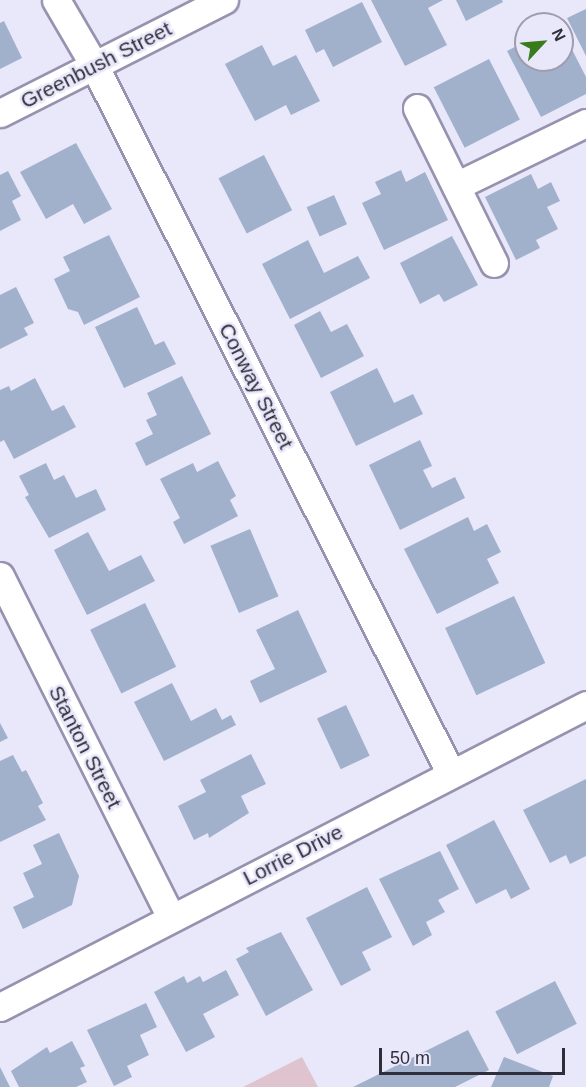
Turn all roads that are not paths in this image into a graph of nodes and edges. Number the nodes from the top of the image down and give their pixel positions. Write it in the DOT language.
graph roads {
  1 [pos="56,0"];
  2 [pos="224,0"];
  3 [pos="94,65"];
  4 [pos="417,108"];
  5 [pos="0,113"];
  6 [pos="586,123"];
  7 [pos="456,186"];
  8 [pos="494,263"];
  9 [pos="0,576"];
  10 [pos="586,705"];
  11 [pos="451,774"];
  12 [pos="171,918"];
  13 [pos="0,1006"];
  1 -- 3 [label="street, Conway Street"];
  2 -- 3 [label="street, Greenbush Street"];
  3 -- 5 [label="street, Greenbush Street"];
  3 -- 11 [label="street, Conway Street"];
  4 -- 7 [label="street"];
  6 -- 7 [label="street"];
  7 -- 8 [label="street"];
  9 -- 12 [label="street, Stanton Street"];
  10 -- 11 [label="street, Lorrie Drive"];
  11 -- 12 [label="street, Lorrie Drive"];
  12 -- 13 [label="street, Lorrie Drive"];
}
